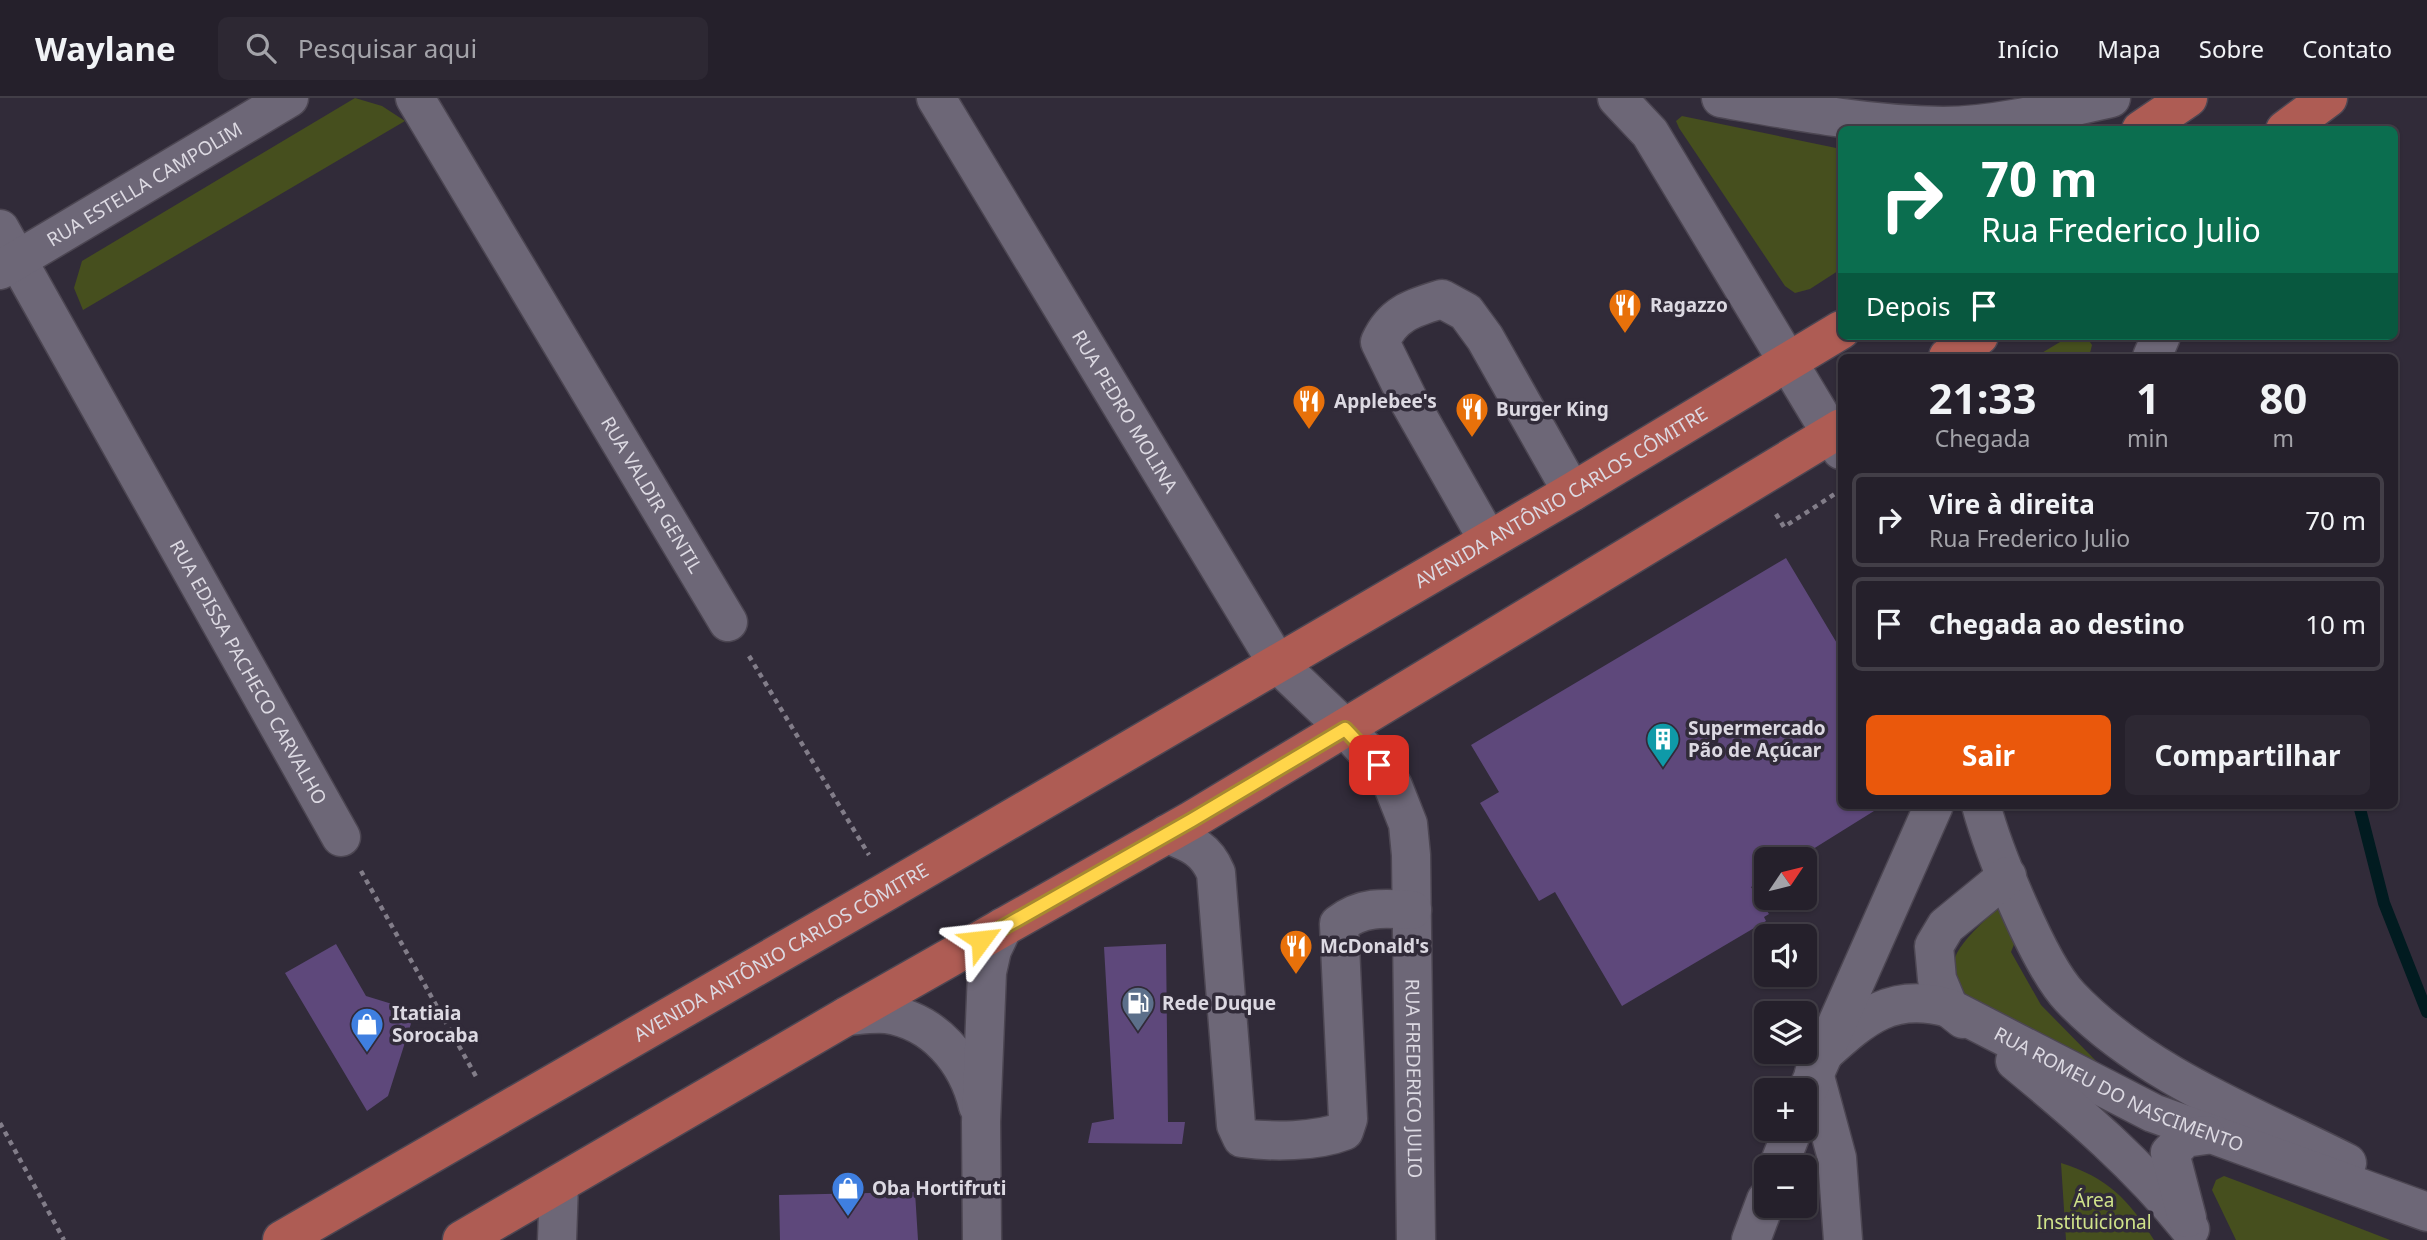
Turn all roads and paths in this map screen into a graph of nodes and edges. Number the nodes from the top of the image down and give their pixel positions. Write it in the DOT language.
graph roads {
  1 [pos="289,98"];
  2 [pos="415,98"];
  3 [pos="936,98"];
  4 [pos="946,98"];
  5 [pos="1617,98"];
  6 [pos="1721,98"];
  7 [pos="2111,98"];
  8 [pos="2188,98"];
  9 [pos="2285,98"];
  10 [pos="2328,98"];
  11 [pos="2147,126"];
  12 [pos="2263,126"];
  13 [pos="2290,126"];
  14 [pos="972,158"];
  15 [pos="6,252"];
  16 [pos="1838,332"];
  17 [pos="1973,340"];
  18 [pos="1952,354"];
  19 [pos="1787,364"];
  20 [pos="1838,438"];
  21 [pos="1572,492"];
  22 [pos="1488,540"];
  23 [pos="728,622"];
  24 [pos="1277,663"];
  25 [pos="1345,729"];
  26 [pos="1932,809"];
  27 [pos="1982,809"];
  28 [pos="1167,834"];
  29 [pos="341,837"];
  30 [pos="2007,876"];
  31 [pos="890,890"];
  32 [pos="1412,910"];
  33 [pos="1003,927"];
  34 [pos="1950,1008"];
  35 [pos="847,1016"];
  36 [pos="985,1020"];
  37 [pos="919,1023"];
  38 [pos="2116,1037"];
  39 [pos="1814,1075"];
  40 [pos="2152,1113"];
  41 [pos="498,1115"];
  42 [pos="981,1122"];
  43 [pos="0,1123"];
  44 [pos="2206,1135"];
  45 [pos="2170,1153"];
  46 [pos="559,1184"];
  47 [pos="2427,1203"];
  48 [pos="2427,1212"];
  49 [pos="1759,1218"];
  50 [pos="2192,1234"];
  51 [pos="64,1240"];
  52 [pos="282,1240"];
  53 [pos="462,1240"];
  54 [pos="557,1240"];
  55 [pos="982,1240"];
  56 [pos="1416,1240"];
  57 [pos="1751,1240"];
  58 [pos="1843,1240"];
  1 -- 15 [label="street, RUA ESTELLA CAMPOLIM"];
  2 -- 23 [label="street, RUA VALDIR GENTIL"];
  3 -- 14 [label="street, RUA PEDRO MOLINA"];
  4 -- 14 [label="street, RUA PEDRO MOLINA"];
  5 -- 19 [label="street"];
  6 -- 7 [label="street"];
  8 -- 11 [label="main road"];
  9 -- 12 [label="main road"];
  10 -- 13 [label="main road"];
  14 -- 24 [label="street, RUA PEDRO MOLINA"];
  15 -- 29 [label="street, RUA EDISSA PACHECO CARVALHO"];
  16 -- 19 [label="main road, AVENIDA ANTÔNIO CARLOS CÔMITRE"];
  17 -- 18 [label="main road"];
  19 -- 20 [label="street"];
  19 -- 21 [label="main road, AVENIDA ANTÔNIO CARLOS CÔMITRE"];
  20 -- 25 [label="main road"];
  21 -- 22 [label="main road, AVENIDA ANTÔNIO CARLOS CÔMITRE"];
  21 -- 22 [label="street"];
  22 -- 24 [label="main road, AVENIDA ANTÔNIO CARLOS CÔMITRE"];
  23 -- 31 [label="path"];
  24 -- 25 [label="street"];
  24 -- 31 [label="main road, AVENIDA ANTÔNIO CARLOS CÔMITRE"];
  25 -- 28 [label="main road"];
  25 -- 32 [label="street, RUA FREDERICO JULIO"];
  26 -- 39 [label="street"];
  27 -- 30 [label="street, RUA ROMEU DO NASCIMENTO"];
  28 -- 32 [label="street"];
  28 -- 33 [label="main road"];
  29 -- 41 [label="path"];
  30 -- 34 [label="street"];
  30 -- 38 [label="street, RUA ROMEU DO NASCIMENTO"];
  31 -- 41 [label="main road, AVENIDA ANTÔNIO CARLOS CÔMITRE"];
  32 -- 56 [label="street, RUA FREDERICO JULIO"];
  33 -- 35 [label="main road"];
  33 -- 36 [label="street"];
  34 -- 39 [label="street, RUA ROMEU DO NASCIMENTO"];
  34 -- 40 [label="street, RUA ROMEU DO NASCIMENTO"];
  34 -- 50 [label="street"];
  35 -- 37 [label="street"];
  35 -- 46 [label="main road"];
  36 -- 37 [label="street"];
  36 -- 42 [label="street"];
  37 -- 42 [label="street"];
  38 -- 40 [label="street"];
  38 -- 47 [label="street, RUA ROMEU DO NASCIMENTO"];
  39 -- 58 [label="street"];
  40 -- 44 [label="street, RUA ROMEU DO NASCIMENTO"];
  40 -- 45 [label="street"];
  41 -- 52 [label="main road, AVENIDA ANTÔNIO CARLOS CÔMITRE"];
  42 -- 55 [label="street"];
  43 -- 51 [label="path"];
  44 -- 45 [label="street"];
  44 -- 48 [label="street, RUA ROMEU DO NASCIMENTO"];
  45 -- 50 [label="street"];
  46 -- 53 [label="main road"];
  46 -- 54 [label="street"];
  49 -- 57 [label="street"];
}
